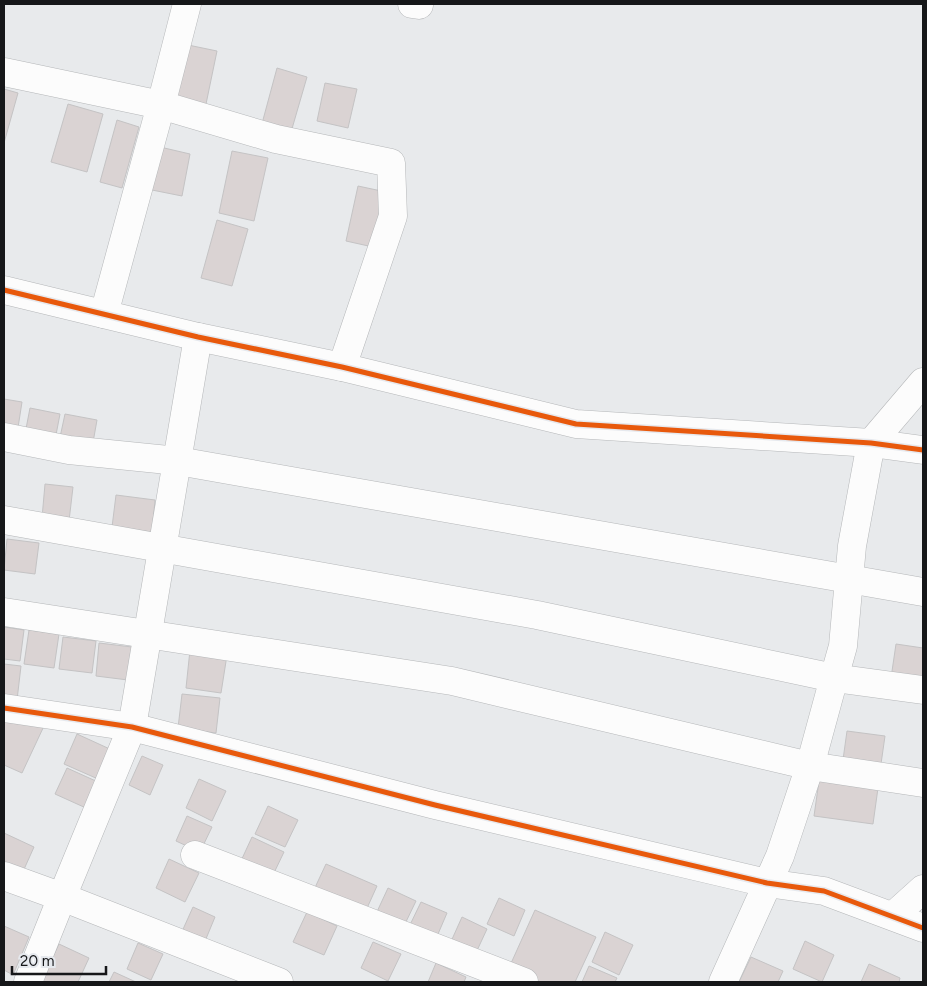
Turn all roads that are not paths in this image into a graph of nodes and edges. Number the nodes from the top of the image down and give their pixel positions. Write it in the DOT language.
graph roads {
  1 [pos="187,4"];
  2 [pos="4,72"];
  3 [pos="161,105"];
  4 [pos="4,290"];
  5 [pos="104,314"];
  6 [pos="198,337"];
  7 [pos="342,367"];
  8 [pos="923,382"];
  9 [pos="4,437"];
  10 [pos="871,443"];
  11 [pos="923,450"];
  12 [pos="178,461"];
  13 [pos="4,520"];
  14 [pos="162,548"];
  15 [pos="849,579"];
  16 [pos="923,592"];
  17 [pos="4,612"];
  18 [pos="148,633"];
  19 [pos="834,678"];
  20 [pos="923,690"];
  21 [pos="4,708"];
  22 [pos="132,727"];
  23 [pos="810,766"];
  24 [pos="923,783"];
  25 [pos="195,855"];
  26 [pos="4,876"];
  27 [pos="767,884"];
  28 [pos="923,890"];
  29 [pos="62,897"];
  30 [pos="893,916"];
  31 [pos="923,928"];
  32 [pos="28,982"];
  33 [pos="279,982"];
  34 [pos="524,982"];
  35 [pos="723,982"];
  1 -- 3 [label="street"];
  2 -- 3 [label="street"];
  3 -- 5 [label="street"];
  3 -- 7 [label="street"];
  4 -- 5 [label="street"];
  5 -- 6 [label="street"];
  6 -- 7 [label="street"];
  6 -- 12 [label="street"];
  7 -- 10 [label="street"];
  8 -- 10 [label="street"];
  9 -- 12 [label="street"];
  10 -- 11 [label="street"];
  10 -- 15 [label="street"];
  12 -- 14 [label="street"];
  12 -- 15 [label="street"];
  13 -- 14 [label="street"];
  14 -- 18 [label="street"];
  14 -- 19 [label="street"];
  15 -- 16 [label="street"];
  15 -- 19 [label="street"];
  17 -- 18 [label="street"];
  18 -- 22 [label="street"];
  18 -- 23 [label="street"];
  19 -- 20 [label="street"];
  19 -- 23 [label="street"];
  21 -- 22 [label="street"];
  22 -- 27 [label="street"];
  22 -- 29 [label="street"];
  23 -- 24 [label="street"];
  23 -- 27 [label="street"];
  25 -- 34 [label="street"];
  26 -- 29 [label="street"];
  27 -- 30 [label="street"];
  27 -- 35 [label="street"];
  28 -- 30 [label="street"];
  29 -- 32 [label="street"];
  29 -- 33 [label="street"];
  30 -- 31 [label="street"];
}
